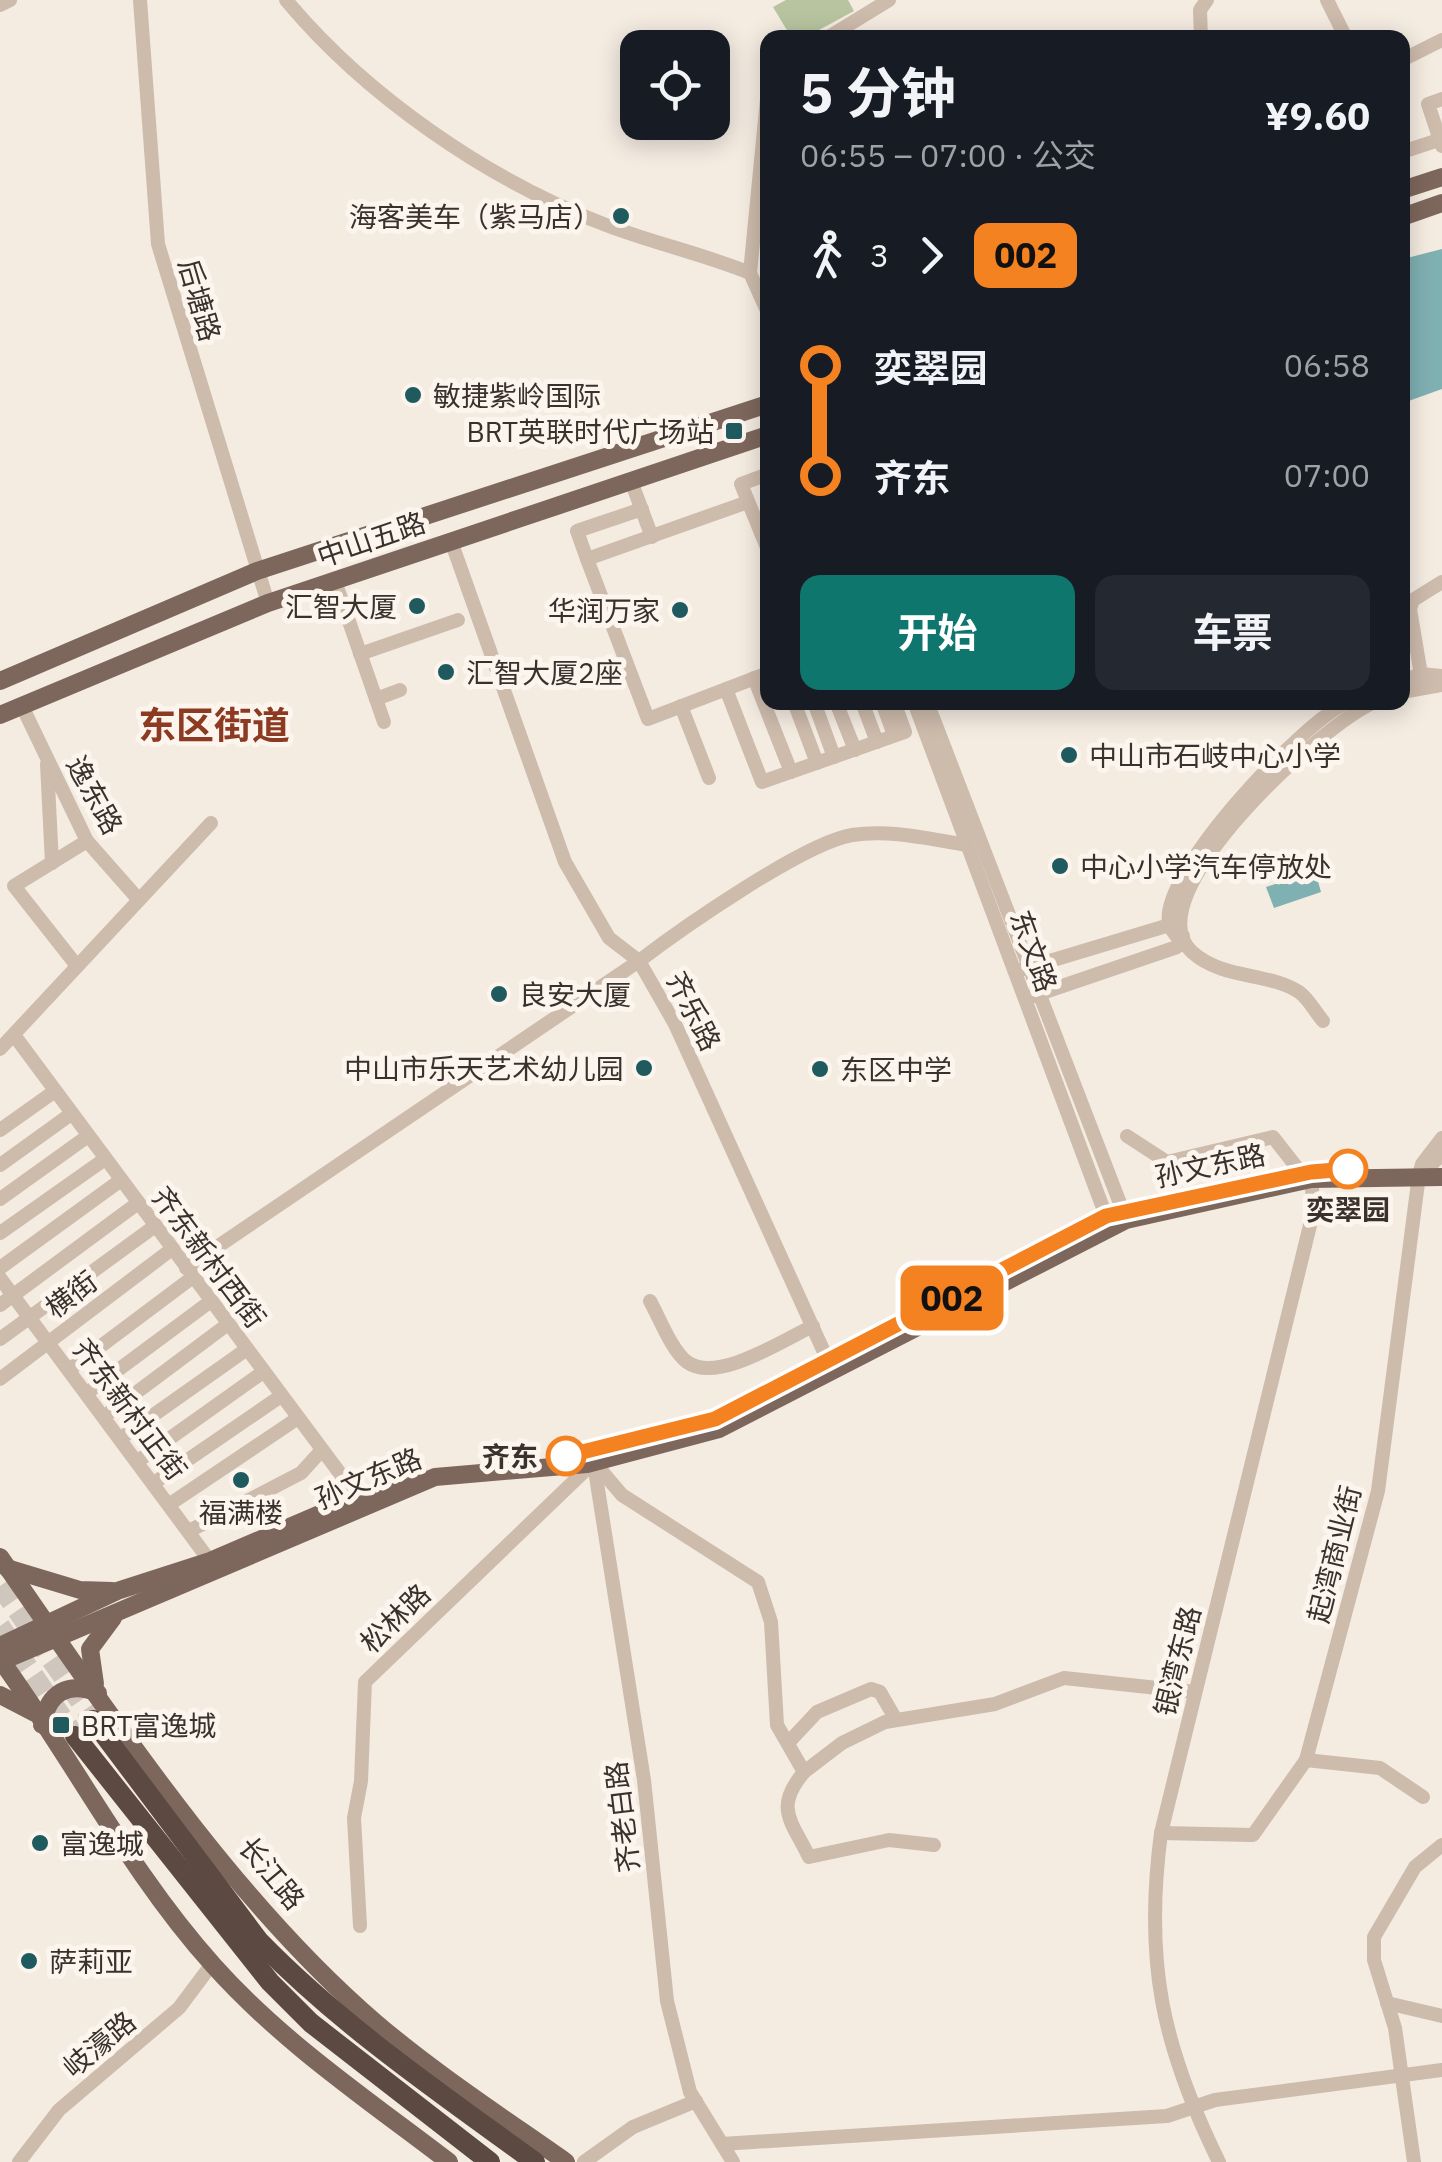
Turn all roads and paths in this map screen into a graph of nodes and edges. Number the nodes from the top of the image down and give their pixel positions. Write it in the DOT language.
graph roads {
  1 [pos="10,0"];
  2 [pos="140,0"];
  3 [pos="286,0"];
  4 [pos="889,0"];
  5 [pos="1207,0"];
  6 [pos="1327,0"];
  7 [pos="0,6"];
  8 [pos="841,30"];
  9 [pos="1201,30"];
  10 [pos="1342,30"];
  11 [pos="1442,40"];
  12 [pos="1410,56"];
  13 [pos="1442,100"];
  14 [pos="1442,143"];
  15 [pos="1410,150"];
  16 [pos="760,171"];
  17 [pos="1442,177"];
  18 [pos="1410,187"];
  19 [pos="1442,204"];
  20 [pos="1410,214"];
  21 [pos="750,273"];
  22 [pos="760,295"];
  23 [pos="760,407"];
  24 [pos="760,437"];
  25 [pos="760,480"];
  26 [pos="631,481"];
  27 [pos="748,502"];
  28 [pos="642,508"];
  29 [pos="618,517"];
  30 [pos="597,524"];
  31 [pos="760,531"];
  32 [pos="652,537"];
  33 [pos="451,541"];
  34 [pos="628,545"];
  35 [pos="608,552"];
  36 [pos="587,559"];
  37 [pos="257,571"];
  38 [pos="335,580"];
  39 [pos="1442,582"];
  40 [pos="268,603"];
  41 [pos="458,620"];
  42 [pos="360,654"];
  43 [pos="760,675"];
  44 [pos="1442,676"];
  45 [pos="1422,680"];
  46 [pos="0,681"];
  47 [pos="1410,681"];
  48 [pos="1442,685"];
  49 [pos="1410,687"];
  50 [pos="726,689"];
  51 [pos="400,690"];
  52 [pos="376,699"];
  53 [pos="22,706"];
  54 [pos="681,706"];
  55 [pos="772,710"];
  56 [pos="797,710"];
  57 [pos="817,710"];
  58 [pos="839,710"];
  59 [pos="865,710"];
  60 [pos="885,710"];
  61 [pos="897,710"];
  62 [pos="917,710"];
  63 [pos="930,710"];
  64 [pos="1338,710"];
  65 [pos="1358,710"];
  66 [pos="0,714"];
  67 [pos="384,722"];
  68 [pos="894,736"];
  69 [pos="877,742"];
  70 [pos="855,750"];
  71 [pos="834,756"];
  72 [pos="46,758"];
  73 [pos="817,763"];
  74 [pos="791,772"];
  75 [pos="709,778"];
  76 [pos="211,822"];
  77 [pos="88,841"];
  78 [pos="967,845"];
  79 [pos="52,864"];
  80 [pos="7,890"];
  81 [pos="139,900"];
  82 [pos="1181,935"];
  83 [pos="639,961"];
  84 [pos="78,966"];
  85 [pos="1022,970"];
  86 [pos="1032,996"];
  87 [pos="1323,1021"];
  88 [pos="14,1035"];
  89 [pos="0,1049"];
  90 [pos="54,1091"];
  91 [pos="71,1114"];
  92 [pos="0,1130"];
  93 [pos="88,1136"];
  94 [pos="1127,1136"];
  95 [pos="1442,1138"];
  96 [pos="105,1160"];
  97 [pos="0,1165"];
  98 [pos="1433,1167"];
  99 [pos="1306,1176"];
  100 [pos="120,1180"];
  101 [pos="0,1198"];
  102 [pos="138,1203"];
  103 [pos="1114,1214"];
  104 [pos="155,1226"];
  105 [pos="0,1233"];
  106 [pos="172,1248"];
  107 [pos="0,1268"];
  108 [pos="190,1273"];
  109 [pos="0,1278"];
  110 [pos="14,1295"];
  111 [pos="211,1301"];
  112 [pos="650,1301"];
  113 [pos="0,1305"];
  114 [pos="30,1317"];
  115 [pos="228,1324"];
  116 [pos="812,1326"];
  117 [pos="0,1339"];
  118 [pos="48,1342"];
  119 [pos="247,1350"];
  120 [pos="829,1363"];
  121 [pos="70,1370"];
  122 [pos="263,1372"];
  123 [pos="0,1379"];
  124 [pos="87,1393"];
  125 [pos="281,1396"];
  126 [pos="104,1416"];
  127 [pos="298,1418"];
  128 [pos="121,1438"];
  129 [pos="321,1451"];
  130 [pos="593,1458"];
  131 [pos="138,1461"];
  132 [pos="333,1465"];
  133 [pos="301,1473"];
  134 [pos="154,1483"];
  135 [pos="362,1502"];
  136 [pos="170,1504"];
  137 [pos="189,1531"];
  138 [pos="4,1562"];
  139 [pos="214,1567"];
  140 [pos="118,1592"];
  141 [pos="115,1615"];
  142 [pos="54,1632"];
  143 [pos="0,1657"];
  144 [pos="1195,1692"];
  145 [pos="99,1694"];
  146 [pos="0,1696"];
  147 [pos="895,1718"];
  148 [pos="39,1719"];
  149 [pos="94,1720"];
  150 [pos="75,1736"];
  151 [pos="788,1743"];
  152 [pos="1306,1760"];
  153 [pos="804,1772"];
  154 [pos="1422,1797"];
  155 [pos="1161,1833"];
  156 [pos="1442,1845"];
  157 [pos="934,1846"];
  158 [pos="360,1926"];
  159 [pos="212,1964"];
  160 [pos="1387,2003"];
  161 [pos="1442,2016"];
  162 [pos="1442,2070"];
  163 [pos="1402,2075"];
  164 [pos="696,2101"];
  165 [pos="1193,2110"];
  166 [pos="722,2144"];
  167 [pos="19,2162"];
  168 [pos="449,2162"];
  169 [pos="490,2162"];
  170 [pos="536,2162"];
  171 [pos="566,2162"];
  172 [pos="584,2162"];
  173 [pos="733,2162"];
  174 [pos="1219,2162"];
  175 [pos="1414,2162"];
  1 -- 7 [label="street"];
  2 -- 37 [label="street, 后塘路"];
  3 -- 21 [label="street"];
  4 -- 8 [label="street"];
  5 -- 9 [label="street"];
  6 -- 10 [label="street"];
  11 -- 12 [label="street"];
  13 -- 14 [label="street"];
  14 -- 15 [label="street"];
  16 -- 21 [label="street"];
  17 -- 18 [label="main road"];
  19 -- 20 [label="main road"];
  21 -- 22 [label="street"];
  23 -- 37 [label="main road, 中山五路"];
  24 -- 26 [label="main road, 中山五路"];
  25 -- 27 [label="street"];
  26 -- 28 [label="street"];
  26 -- 33 [label="main road, 中山五路"];
  27 -- 31 [label="street"];
  27 -- 32 [label="street"];
  28 -- 29 [label="street"];
  28 -- 32 [label="street"];
  29 -- 30 [label="street"];
  29 -- 34 [label="street"];
  30 -- 35 [label="street"];
  30 -- 36 [label="street"];
  32 -- 34 [label="street"];
  33 -- 38 [label="main road, 中山五路"];
  33 -- 83 [label="street"];
  34 -- 35 [label="street"];
  35 -- 36 [label="street"];
  36 -- 54 [label="street"];
  37 -- 40 [label="street, 后塘路"];
  37 -- 46 [label="main road, 中山五路"];
  38 -- 40 [label="main road, 中山五路"];
  38 -- 42 [label="street"];
  39 -- 45 [label="street"];
  40 -- 53 [label="main road, 中山五路"];
  41 -- 42 [label="street"];
  42 -- 52 [label="street"];
  43 -- 50 [label="street"];
  44 -- 45 [label="street"];
  45 -- 47 [label="street"];
  45 -- 48 [label="street"];
  45 -- 49 [label="street"];
  50 -- 54 [label="street"];
  50 -- 74 [label="street"];
  51 -- 52 [label="street"];
  52 -- 67 [label="street"];
  53 -- 66 [label="main road, 中山五路"];
  53 -- 72 [label="street, 逸东路"];
  54 -- 75 [label="street"];
  55 -- 74 [label="street"];
  56 -- 73 [label="street"];
  57 -- 71 [label="street"];
  58 -- 70 [label="street"];
  59 -- 69 [label="street"];
  60 -- 68 [label="street"];
  61 -- 68 [label="street"];
  62 -- 78 [label="street, 东文路"];
  63 -- 85 [label="street, 东文路"];
  64 -- 82 [label="street"];
  65 -- 82 [label="street"];
  68 -- 69 [label="street"];
  69 -- 70 [label="street"];
  70 -- 71 [label="street"];
  71 -- 73 [label="street"];
  72 -- 77 [label="street, 逸东路"];
  72 -- 79 [label="street"];
  73 -- 74 [label="street"];
  76 -- 81 [label="street"];
  77 -- 79 [label="street"];
  77 -- 81 [label="street, 逸东路"];
  78 -- 83 [label="street"];
  78 -- 85 [label="street, 东文路"];
  79 -- 80 [label="street"];
  80 -- 84 [label="street"];
  81 -- 84 [label="street"];
  82 -- 85 [label="street"];
  82 -- 86 [label="street"];
  82 -- 87 [label="street"];
  83 -- 108 [label="street, 齐乐路"];
  83 -- 116 [label="street, 齐乐路"];
  84 -- 88 [label="street"];
  85 -- 86 [label="street, 东文路"];
  86 -- 103 [label="street, 东文路"];
  88 -- 89 [label="street"];
  88 -- 90 [label="street, 齐东新村西街"];
  90 -- 91 [label="street, 齐东新村西街"];
  90 -- 92 [label="street"];
  91 -- 93 [label="street, 齐东新村西街"];
  91 -- 97 [label="street"];
  93 -- 96 [label="street, 齐东新村西街"];
  93 -- 101 [label="street"];
  94 -- 99 [label="street"];
  95 -- 98 [label="street"];
  96 -- 100 [label="street, 齐东新村西街"];
  96 -- 105 [label="street"];
  98 -- 99 [label="main road, 孙文东路"];
  98 -- 152 [label="street, 起湾商业街"];
  99 -- 103 [label="main road, 孙文东路"];
  99 -- 130 [label="main road, 孙文东路"];
  99 -- 144 [label="street, 银湾东路"];
  100 -- 102 [label="street, 齐东新村西街"];
  100 -- 107 [label="street"];
  102 -- 104 [label="street, 齐东新村西街"];
  102 -- 110 [label="street"];
  103 -- 120 [label="main road, 孙文东路"];
  104 -- 106 [label="street, 齐东新村西街"];
  104 -- 114 [label="street"];
  106 -- 108 [label="street, 齐东新村西街"];
  106 -- 118 [label="street, 横街"];
  108 -- 111 [label="street, 齐东新村西街"];
  108 -- 121 [label="street, 齐乐路"];
  109 -- 110 [label="street, 齐东新村正街"];
  110 -- 113 [label="street"];
  110 -- 114 [label="street, 齐东新村正街"];
  111 -- 115 [label="street, 齐东新村西街"];
  111 -- 124 [label="street"];
  112 -- 116 [label="street"];
  114 -- 117 [label="street"];
  114 -- 118 [label="street, 齐东新村正街"];
  115 -- 119 [label="street, 齐东新村西街"];
  115 -- 126 [label="street"];
  116 -- 120 [label="street, 齐乐路"];
  118 -- 121 [label="street, 齐东新村正街"];
  118 -- 123 [label="street, 横街"];
  119 -- 122 [label="street, 齐东新村西街"];
  119 -- 128 [label="street"];
  120 -- 130 [label="main road, 孙文东路"];
  121 -- 124 [label="street, 齐东新村正街"];
  122 -- 125 [label="street, 齐东新村西街"];
  122 -- 131 [label="street"];
  124 -- 126 [label="street, 齐东新村正街"];
  125 -- 127 [label="street, 齐东新村西街"];
  125 -- 134 [label="street"];
  126 -- 128 [label="street, 齐东新村正街"];
  127 -- 129 [label="street, 齐东新村西街"];
  127 -- 136 [label="street"];
  128 -- 131 [label="street, 齐东新村正街"];
  129 -- 132 [label="street, 齐东新村西街"];
  129 -- 133 [label="street"];
  130 -- 135 [label="main road, 孙文东路"];
  130 -- 151 [label="street"];
  130 -- 158 [label="street, 松林路"];
  130 -- 164 [label="street, 齐老白路"];
  131 -- 134 [label="street, 齐东新村正街"];
  132 -- 133 [label="street"];
  132 -- 135 [label="street, 齐东新村西街"];
  133 -- 137 [label="street"];
  134 -- 136 [label="street, 齐东新村正街"];
  135 -- 139 [label="main road, 孙文东路"];
  136 -- 137 [label="street, 齐东新村正街"];
  137 -- 139 [label="street, 齐东新村正街"];
  138 -- 140 [label="main road"];
  138 -- 142 [label="main road, 长江路"];
  139 -- 140 [label="main road, 孙文东路"];
  139 -- 141 [label="main road, 孙文东路"];
  140 -- 142 [label="main road, 孙文东路"];
  141 -- 142 [label="main road, 孙文东路"];
  141 -- 145 [label="main road"];
  142 -- 143 [label="main road, 孙文东路"];
  142 -- 145 [label="main road, 长江路"];
  143 -- 148 [label="main road"];
  144 -- 147 [label="street"];
  144 -- 155 [label="street, 银湾东路"];
  145 -- 148 [label="main road"];
  145 -- 171 [label="main road, 长江路"];
  146 -- 148 [label="main road"];
  147 -- 151 [label="street"];
  147 -- 153 [label="street"];
  148 -- 159 [label="main road"];
  149 -- 170 [label="highway, 长江路"];
  150 -- 169 [label="highway"];
  151 -- 153 [label="street"];
  152 -- 154 [label="street"];
  152 -- 155 [label="street, 起湾商业街"];
  153 -- 157 [label="street"];
  155 -- 165 [label="street, 银湾东路"];
  156 -- 160 [label="street"];
  159 -- 167 [label="street, 岐濠路"];
  159 -- 168 [label="main road"];
  160 -- 161 [label="street"];
  160 -- 163 [label="street"];
  162 -- 163 [label="street"];
  163 -- 165 [label="street"];
  163 -- 175 [label="street"];
  164 -- 166 [label="street, 齐老白路"];
  164 -- 172 [label="street"];
  165 -- 166 [label="street"];
  165 -- 174 [label="street, 银湾东路"];
  166 -- 173 [label="street, 齐老白路"];
}
